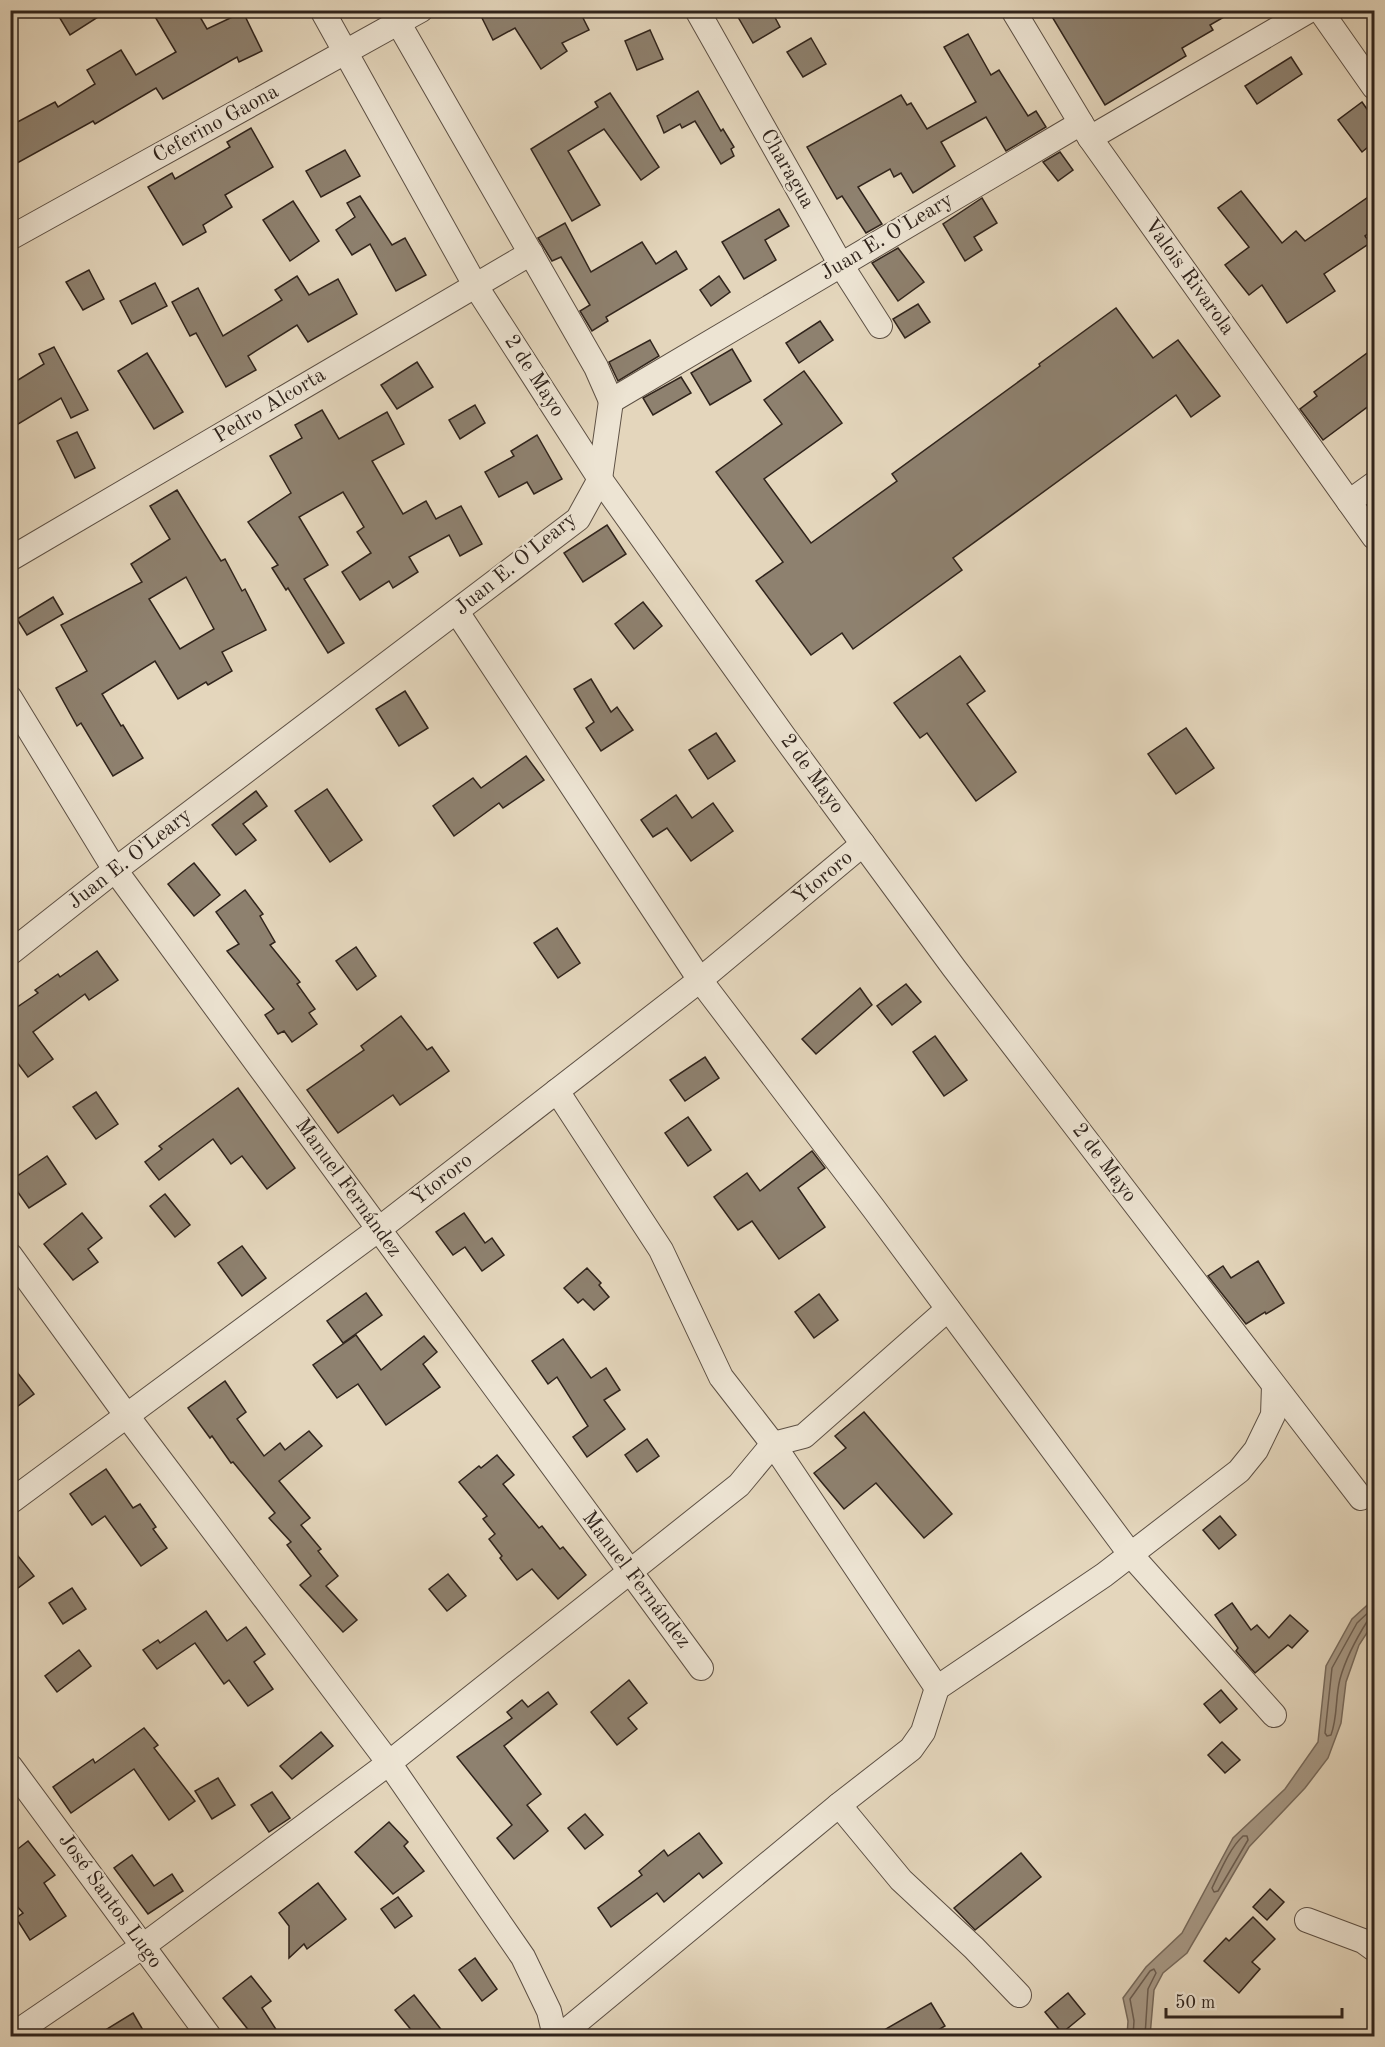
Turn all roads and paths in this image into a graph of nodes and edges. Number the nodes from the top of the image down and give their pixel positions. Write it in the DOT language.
graph roads {
  1 [pos="322,10"];
  2 [pos="421,10"];
  3 [pos="697,10"];
  4 [pos="1013,10"];
  5 [pos="1310,10"];
  6 [pos="1320,10"];
  7 [pos="395,17"];
  8 [pos="346,52"];
  9 [pos="1374,87"];
  10 [pos="1085,130"];
  11 [pos="10,238"];
  12 [pos="531,253"];
  13 [pos="841,265"];
  14 [pos="475,285"];
  15 [pos="880,326"];
  16 [pos="611,401"];
  17 [pos="600,479"];
  18 [pos="1374,484"];
  19 [pos="1349,502"];
  20 [pos="1374,537"];
  21 [pos="10,559"];
  22 [pos="457,612"];
  23 [pos="10,698"];
  24 [pos="863,844"];
  25 [pos="115,870"];
  26 [pos="10,953"];
  27 [pos="700,980"];
  28 [pos="557,1090"];
  29 [pos="379,1229"];
  30 [pos="10,1255"];
  31 [pos="948,1309"];
  32 [pos="1274,1386"];
  33 [pos="128,1416"];
  34 [pos="773,1444"];
  35 [pos="1360,1498"];
  36 [pos="10,1502"];
  37 [pos="1131,1554"];
  38 [pos="630,1572"];
  39 [pos="701,1668"];
  40 [pos="937,1688"];
  41 [pos="1274,1715"];
  42 [pos="389,1763"];
  43 [pos="10,1766"];
  44 [pos="839,1805"];
  45 [pos="1307,1920"];
  46 [pos="143,1946"];
  47 [pos="1374,1949"];
  48 [pos="1019,1995"];
  49 [pos="11,2037"];
  50 [pos="209,2037"];
  51 [pos="555,2037"];
  52 [pos="560,2037"];
  1 -- 8 [label="street, 2 de Mayo"];
  2 -- 7 [label="street, Ceferino Gaona"];
  3 -- 13 [label="street, Charagua"];
  4 -- 10 [label="street, Valois Rivarola"];
  5 -- 10 [label="street, Juan E. O'Leary"];
  6 -- 9 [label="street"];
  7 -- 8 [label="street, Ceferino Gaona"];
  7 -- 12 [label="street"];
  8 -- 11 [label="street, Ceferino Gaona"];
  8 -- 14 [label="street, 2 de Mayo"];
  10 -- 13 [label="street, Juan E. O'Leary"];
  10 -- 19 [label="street, Valois Rivarola"];
  12 -- 14 [label="street, Pedro Alcorta"];
  12 -- 16 [label="street"];
  13 -- 15 [label="street, Charagua"];
  13 -- 16 [label="street, Juan E. O'Leary"];
  14 -- 17 [label="street, 2 de Mayo"];
  14 -- 21 [label="street, Pedro Alcorta"];
  16 -- 17 [label="street, Juan E. O'Leary"];
  17 -- 22 [label="street, Juan E. O'Leary"];
  17 -- 24 [label="street, 2 de Mayo"];
  18 -- 19 [label="street"];
  19 -- 20 [label="street, Valois Rivarola"];
  22 -- 25 [label="street, Juan E. O'Leary"];
  22 -- 27 [label="street"];
  23 -- 25 [label="street, Manuel Fernández"];
  24 -- 27 [label="street, Ytororo"];
  24 -- 32 [label="street, 2 de Mayo"];
  25 -- 26 [label="street, Juan E. O'Leary"];
  25 -- 29 [label="street, Manuel Fernández"];
  27 -- 28 [label="street, Ytororo"];
  27 -- 31 [label="street"];
  28 -- 29 [label="street, Ytororo"];
  28 -- 34 [label="street"];
  29 -- 33 [label="street, Ytororo"];
  29 -- 38 [label="street, Manuel Fernández"];
  30 -- 33 [label="street"];
  31 -- 34 [label="street"];
  31 -- 37 [label="street"];
  32 -- 35 [label="street, 2 de Mayo"];
  32 -- 37 [label="street"];
  33 -- 36 [label="street, Ytororo"];
  33 -- 42 [label="street"];
  34 -- 38 [label="street"];
  34 -- 40 [label="street"];
  37 -- 40 [label="street"];
  37 -- 41 [label="street"];
  38 -- 39 [label="street, Manuel Fernández"];
  38 -- 42 [label="street"];
  40 -- 44 [label="street"];
  42 -- 46 [label="street"];
  42 -- 51 [label="street"];
  43 -- 46 [label="street, José Santos Lugo"];
  44 -- 48 [label="street"];
  44 -- 52 [label="street"];
  45 -- 47 [label="street"];
  46 -- 49 [label="street"];
  46 -- 50 [label="street, José Santos Lugo"];
}
